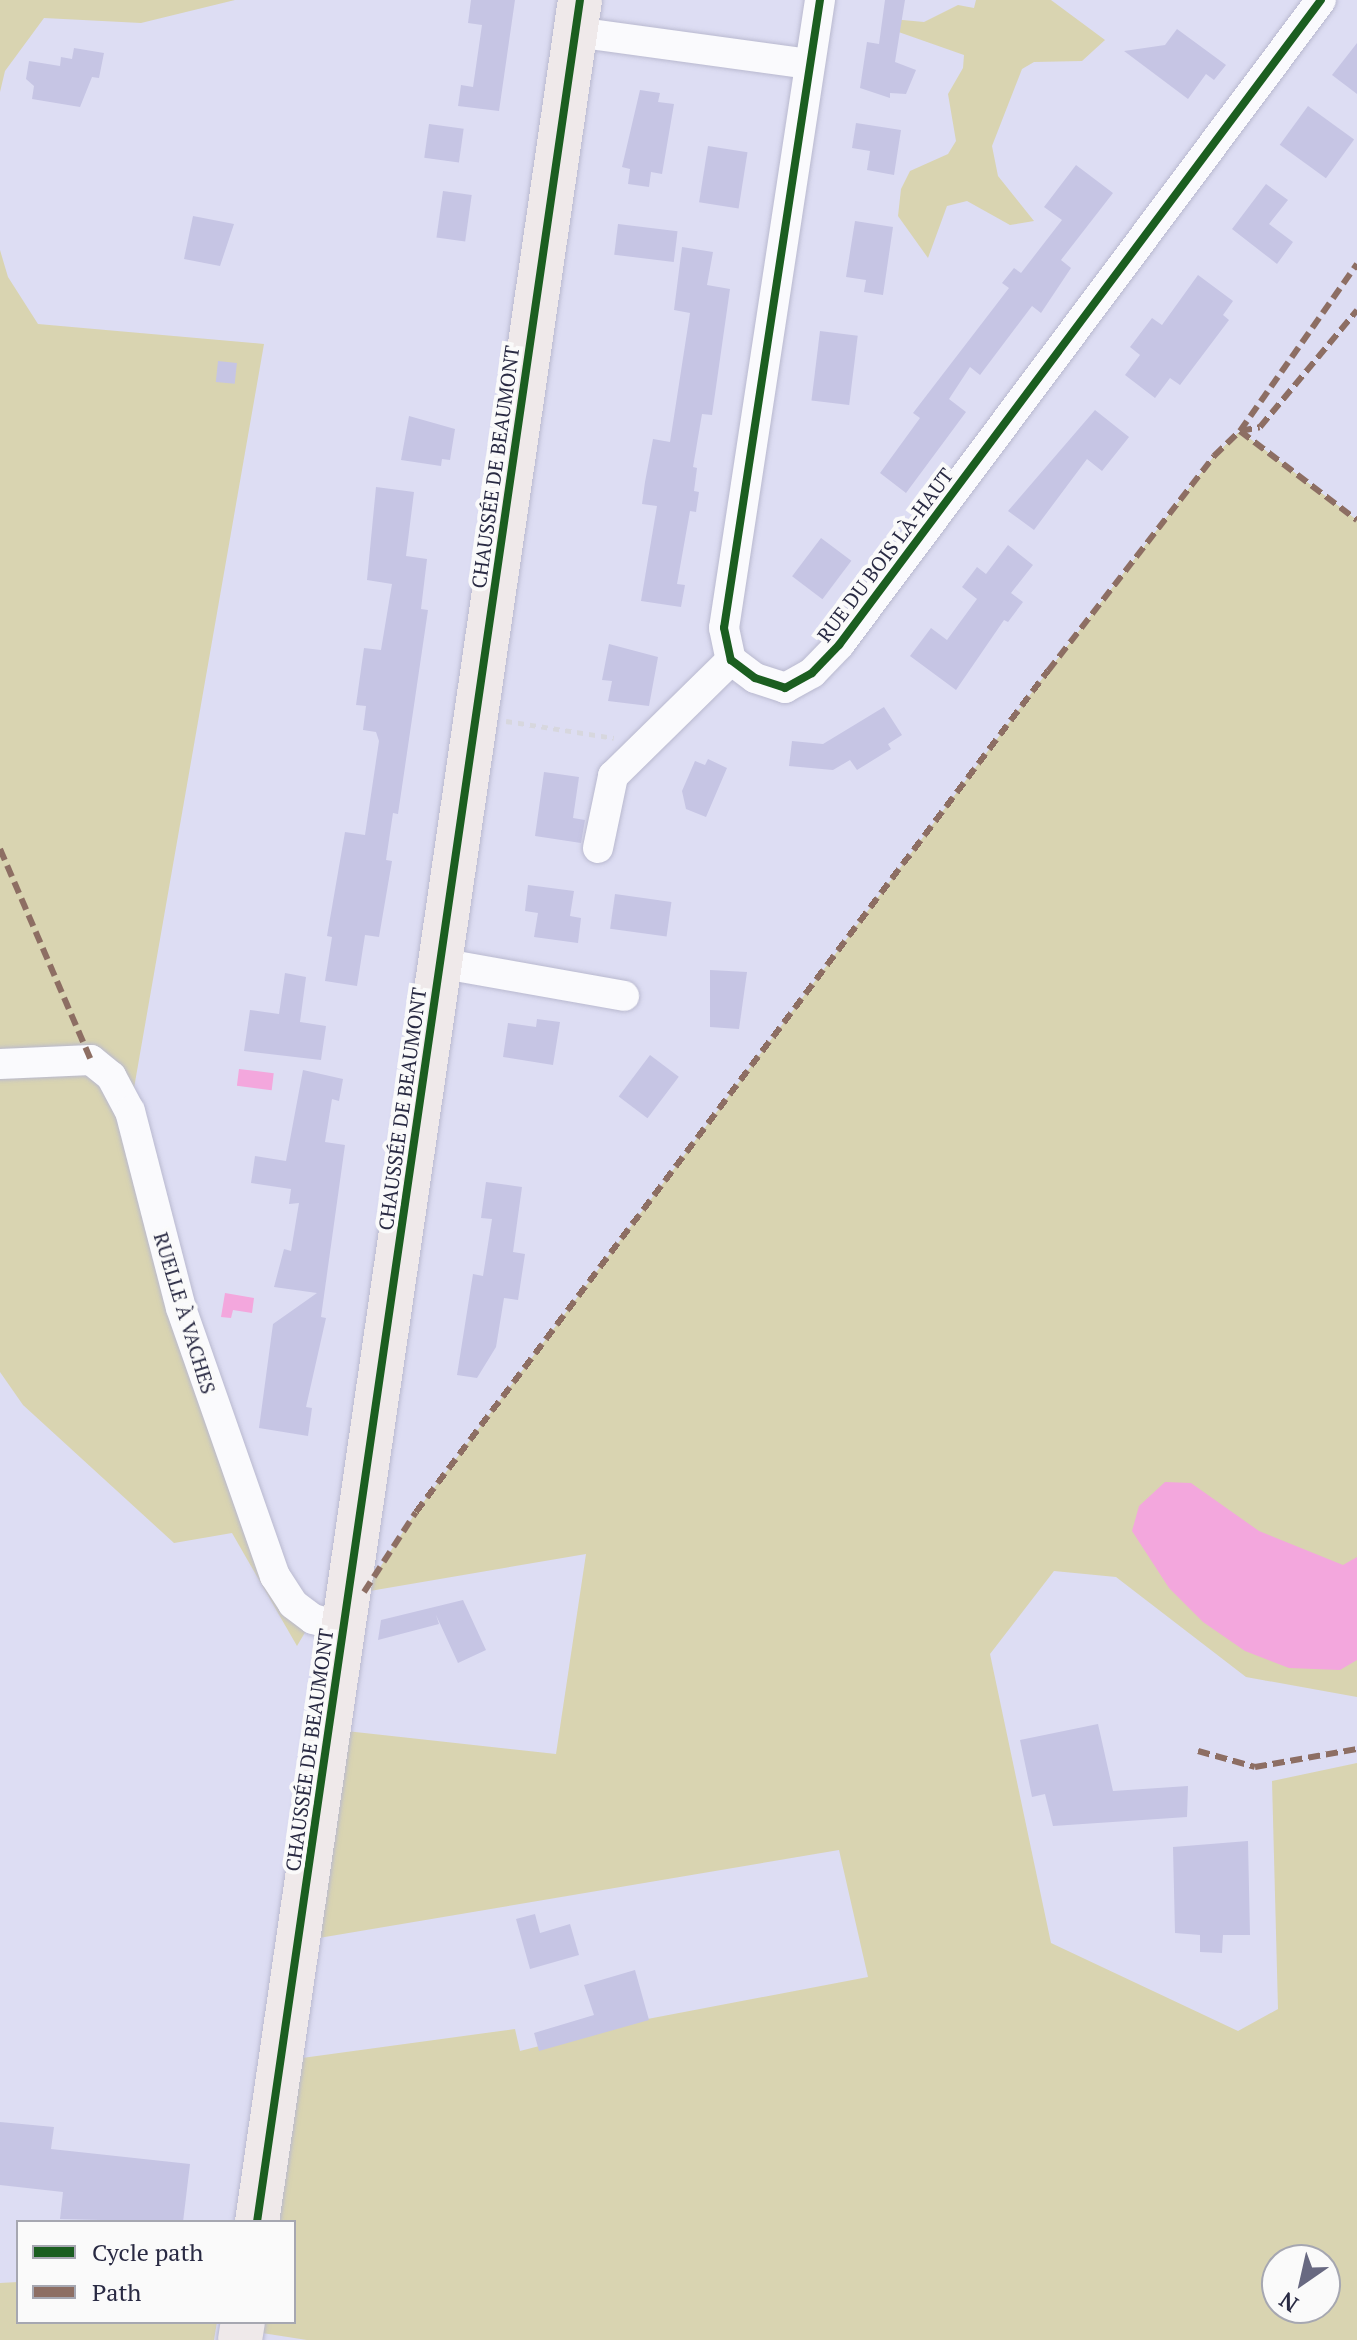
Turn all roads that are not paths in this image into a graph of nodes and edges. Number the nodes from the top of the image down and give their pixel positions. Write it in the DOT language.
graph roads {
  1 [pos="820,0"];
  2 [pos="1321,0"];
  3 [pos="578,16"];
  4 [pos="808,64"];
  5 [pos="731,660"];
  6 [pos="598,848"];
  7 [pos="439,963"];
  8 [pos="624,996"];
  9 [pos="0,1064"];
  10 [pos="343,1627"];
  11 [pos="257,2220"];
  1 -- 4 [label="street"];
  2 -- 5 [label="street, RUE DU BOIS LÀ-HAUT"];
  3 -- 4 [label="street"];
  3 -- 7 [label="main road, CHAUSSÉE DE BEAUMONT"];
  4 -- 5 [label="street"];
  5 -- 6 [label="street"];
  7 -- 8 [label="street"];
  7 -- 10 [label="main road, CHAUSSÉE DE BEAUMONT"];
  9 -- 10 [label="street, RUELLE À VACHES"];
  10 -- 11 [label="main road, CHAUSSÉE DE BEAUMONT"];
}
